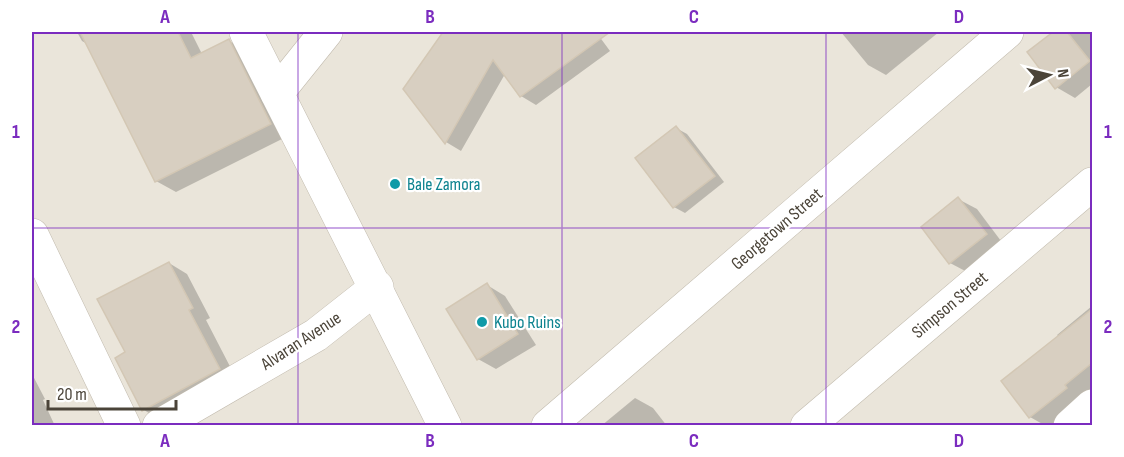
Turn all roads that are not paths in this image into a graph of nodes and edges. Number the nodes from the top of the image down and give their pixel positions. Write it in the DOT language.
graph roads {
  1 [pos="246,32"];
  2 [pos="326,32"];
  3 [pos="1007,32"];
  4 [pos="277,93"];
  5 [pos="1092,184"];
  6 [pos="32,235"];
  7 [pos="376,287"];
  8 [pos="1092,406"];
  9 [pos="550,425"];
  10 [pos="124,426"];
  11 [pos="159,426"];
  12 [pos="445,426"];
  13 [pos="807,426"];
  14 [pos="1070,426"];
  1 -- 4 [label="street"];
  2 -- 4 [label="street"];
  3 -- 9 [label="street, Georgetown Street"];
  4 -- 7 [label="street"];
  5 -- 13 [label="street, Simpson Street"];
  6 -- 10 [label="street"];
  7 -- 11 [label="street, Alvaran Avenue"];
  7 -- 12 [label="street"];
  8 -- 14 [label="street"];
}
